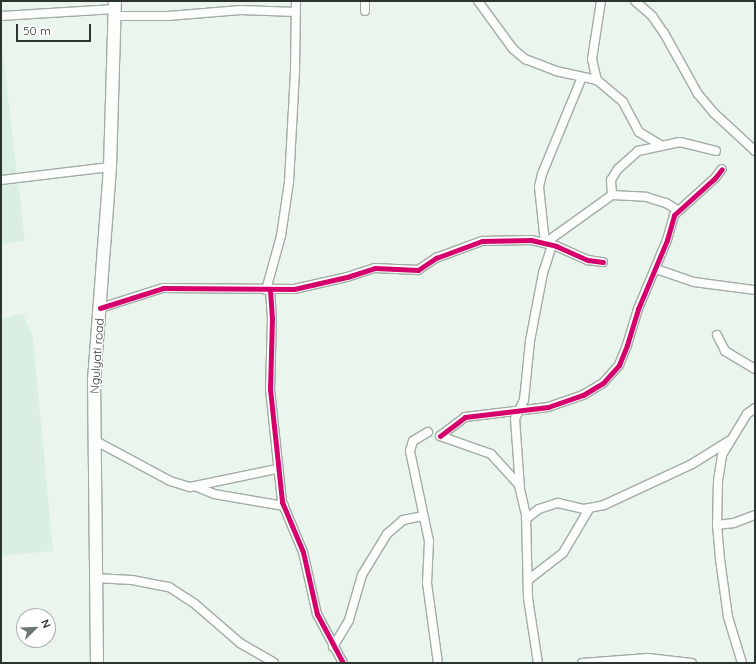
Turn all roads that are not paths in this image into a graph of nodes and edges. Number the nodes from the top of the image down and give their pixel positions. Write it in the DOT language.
graph roads {
  1 [pos="296,1"];
  2 [pos="365,1"];
  3 [pos="478,1"];
  4 [pos="601,1"];
  5 [pos="635,1"];
  6 [pos="115,9"];
  7 [pos="365,11"];
  8 [pos="296,12"];
  9 [pos="1,16"];
  10 [pos="582,76"];
  11 [pos="596,80"];
  12 [pos="661,145"];
  13 [pos="716,151"];
  14 [pos="755,151"];
  15 [pos="110,167"];
  16 [pos="722,169"];
  17 [pos="1,180"];
  18 [pos="612,195"];
  19 [pos="677,210"];
  20 [pos="549,244"];
  21 [pos="603,262"];
  22 [pos="656,269"];
  23 [pos="268,290"];
  24 [pos="755,290"];
  25 [pos="100,308"];
  26 [pos="717,335"];
  27 [pos="755,369"];
  28 [pos="755,408"];
  29 [pos="519,410"];
  30 [pos="428,432"];
  31 [pos="94,440"];
  32 [pos="729,441"];
  33 [pos="277,469"];
  34 [pos="197,486"];
  35 [pos="520,488"];
  36 [pos="284,506"];
  37 [pos="589,509"];
  38 [pos="755,515"];
  39 [pos="423,516"];
  40 [pos="526,519"];
  41 [pos="717,525"];
  42 [pos="94,578"];
  43 [pos="528,580"];
  44 [pos="333,647"];
  45 [pos="97,663"];
  46 [pos="274,663"];
  47 [pos="343,663"];
  48 [pos="438,663"];
  49 [pos="538,663"];
  50 [pos="582,663"];
  51 [pos="692,663"];
  52 [pos="742,663"];
  1 -- 8 [label="street"];
  2 -- 7 [label="street"];
  3 -- 10 [label="street"];
  4 -- 11 [label="street"];
  5 -- 14 [label="street"];
  6 -- 8 [label="street"];
  6 -- 9 [label="street"];
  6 -- 15 [label="main road, Ngulyati road"];
  8 -- 23 [label="street"];
  10 -- 11 [label="street"];
  10 -- 20 [label="street"];
  11 -- 12 [label="street"];
  12 -- 13 [label="street"];
  12 -- 18 [label="street"];
  15 -- 17 [label="street"];
  15 -- 25 [label="main road, Ngulyati road"];
  16 -- 19 [label="street"];
  18 -- 19 [label="street"];
  18 -- 20 [label="street"];
  19 -- 22 [label="street"];
  20 -- 21 [label="street"];
  20 -- 23 [label="street"];
  20 -- 29 [label="street"];
  22 -- 24 [label="street"];
  22 -- 29 [label="street"];
  23 -- 25 [label="street"];
  23 -- 33 [label="street"];
  25 -- 31 [label="main road, Ngulyati road"];
  26 -- 27 [label="street"];
  28 -- 32 [label="street"];
  29 -- 35 [label="street"];
  29 -- 35 [label="street"];
  30 -- 39 [label="street"];
  31 -- 34 [label="street"];
  31 -- 42 [label="main road, Ngulyati road"];
  32 -- 37 [label="street"];
  32 -- 41 [label="street"];
  33 -- 34 [label="street"];
  33 -- 36 [label="street"];
  34 -- 36 [label="street"];
  35 -- 40 [label="street"];
  36 -- 44 [label="street"];
  37 -- 40 [label="street"];
  37 -- 43 [label="street"];
  38 -- 41 [label="street"];
  39 -- 44 [label="street"];
  39 -- 48 [label="street"];
  40 -- 43 [label="street"];
  41 -- 52 [label="street"];
  42 -- 45 [label="main road, Ngulyati road"];
  42 -- 46 [label="street"];
  43 -- 49 [label="street"];
  44 -- 47 [label="street"];
  50 -- 51 [label="street"];
}
